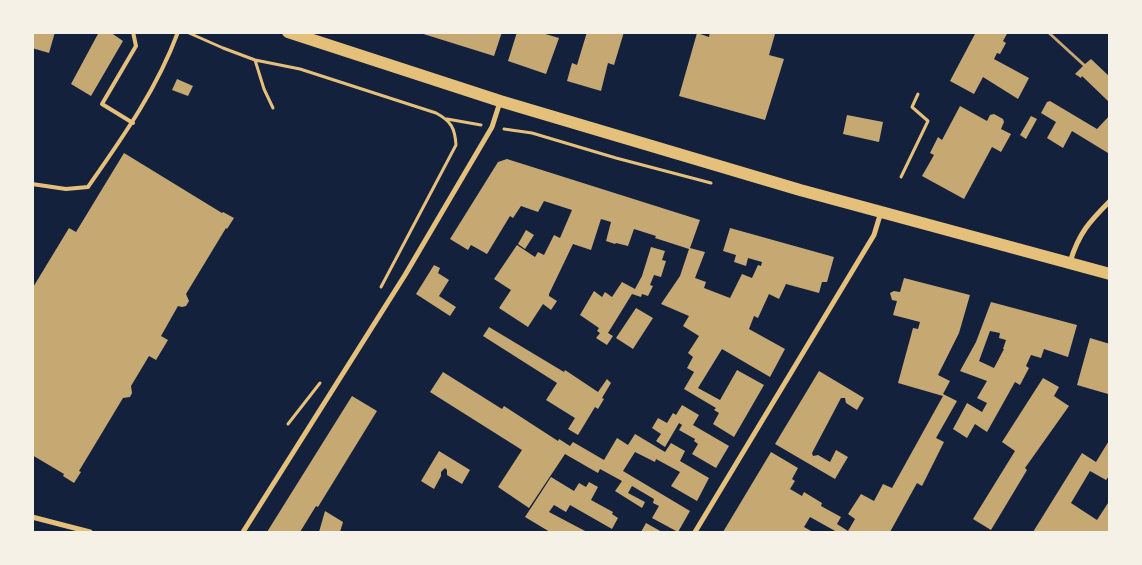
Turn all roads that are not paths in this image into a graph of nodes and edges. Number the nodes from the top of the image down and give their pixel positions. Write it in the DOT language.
graph roads {
  1 [pos="133,32"];
  2 [pos="178,32"];
  3 [pos="288,32"];
  4 [pos="500,101"];
  5 [pos="133,123"];
  6 [pos="32,184"];
  7 [pos="1110,201"];
  8 [pos="881,211"];
  9 [pos="1070,263"];
  10 [pos="1110,274"];
  11 [pos="32,517"];
  12 [pos="90,532"];
  13 [pos="243,532"];
  14 [pos="695,532"];
  1 -- 5 [label="lane"];
  2 -- 5 [label="lane"];
  3 -- 4 [label="main road"];
  4 -- 8 [label="main road"];
  4 -- 13 [label="street"];
  5 -- 6 [label="lane"];
  7 -- 9 [label="street"];
  8 -- 9 [label="main road"];
  8 -- 14 [label="street"];
  9 -- 10 [label="main road"];
  11 -- 12 [label="street"];
}
